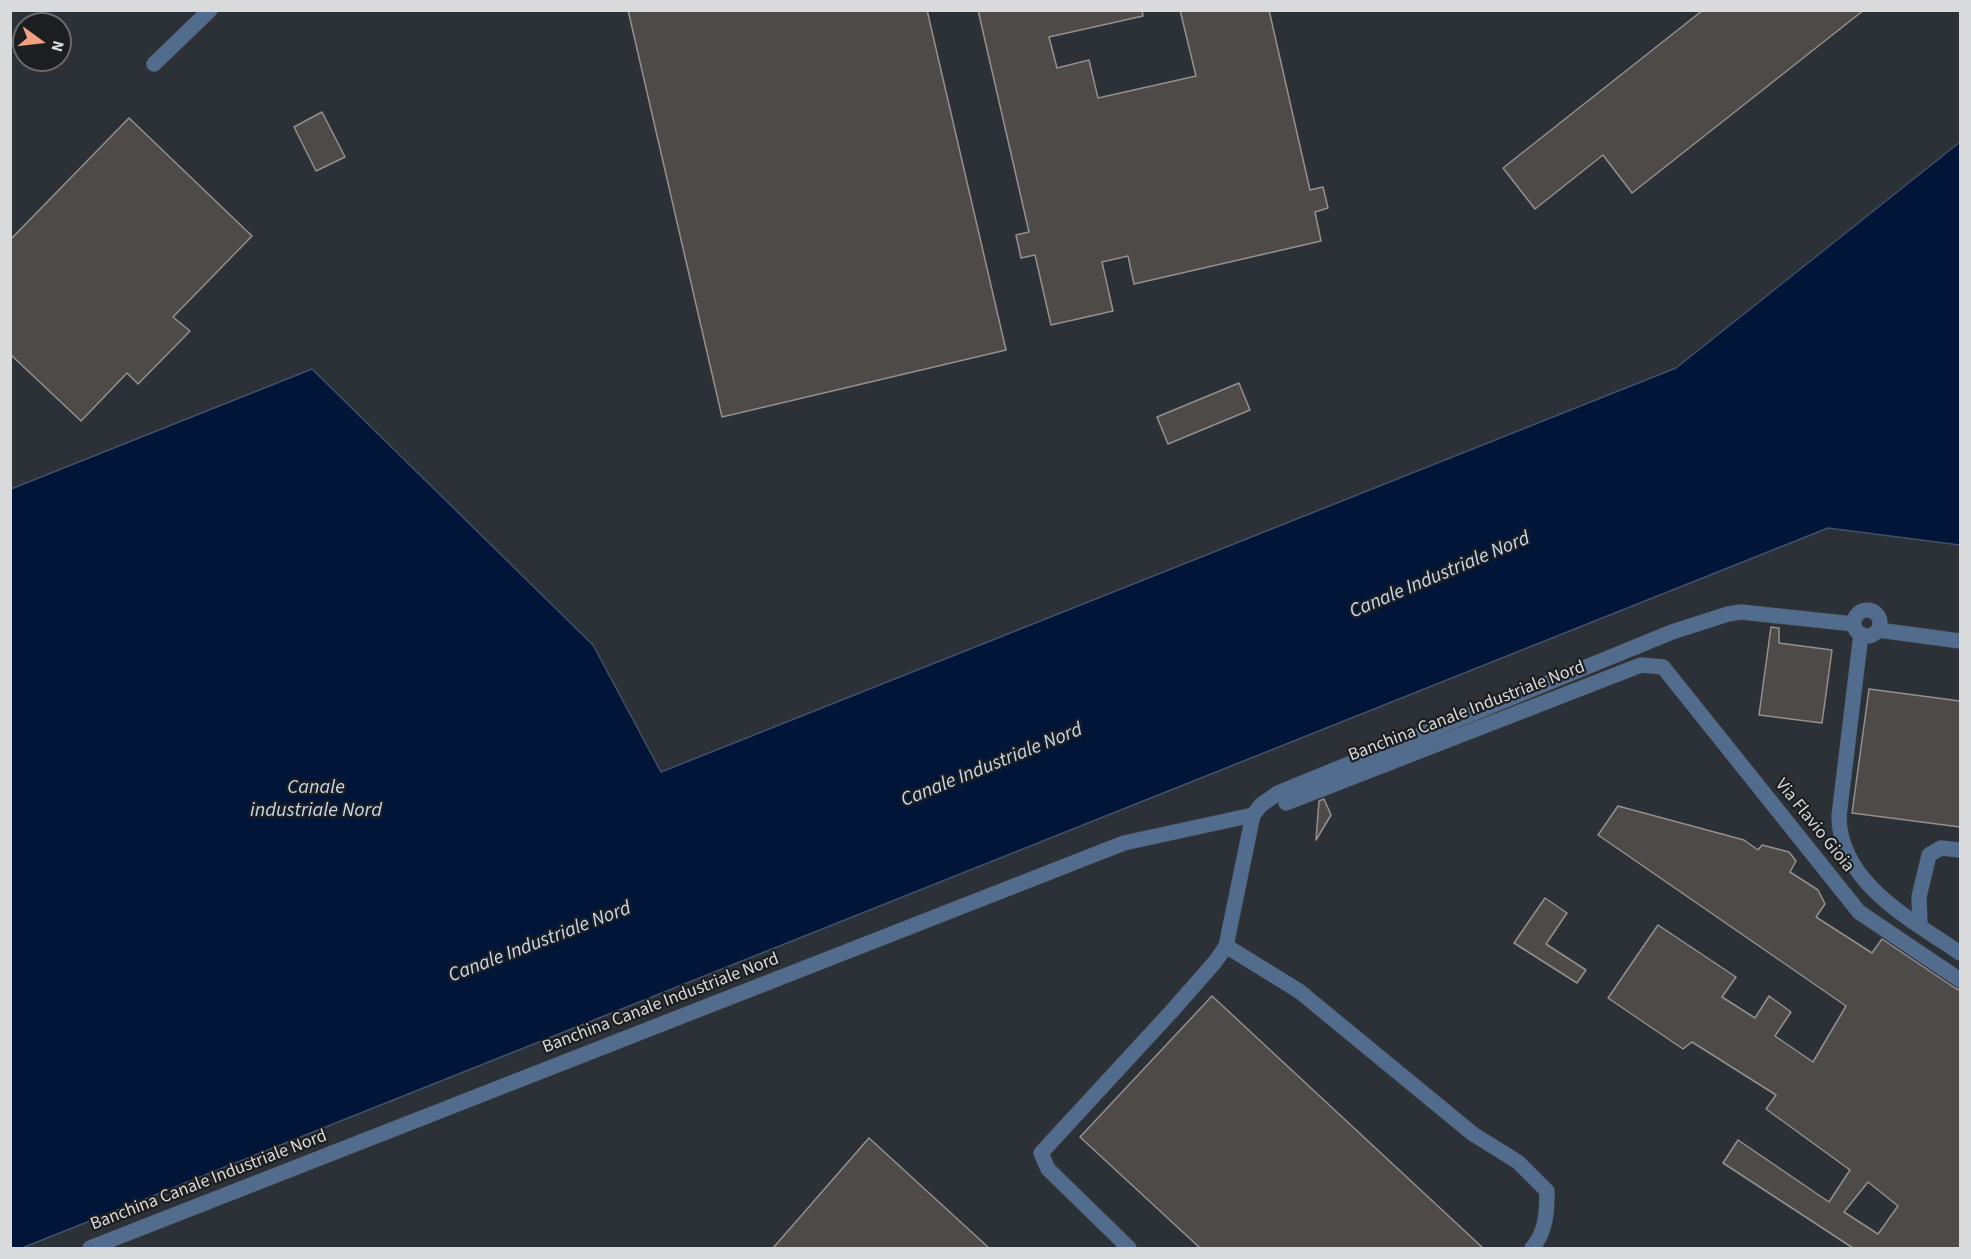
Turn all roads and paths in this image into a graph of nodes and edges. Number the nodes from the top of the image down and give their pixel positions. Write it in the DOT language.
graph roads {
  1 [pos="210,10"];
  2 [pos="154,64"];
  3 [pos="1858,629"];
  4 [pos="1878,630"];
  5 [pos="1960,641"];
  6 [pos="1663,668"];
  7 [pos="1286,803"];
  8 [pos="1253,815"];
  9 [pos="1960,850"];
  10 [pos="1919,897"];
  11 [pos="1893,906"];
  12 [pos="1920,926"];
  13 [pos="1226,946"];
  14 [pos="1960,953"];
  15 [pos="1960,980"];
  16 [pos="90,1248"];
  17 [pos="1130,1248"];
  18 [pos="1532,1248"];
  1 -- 2 [label="street"];
  3 -- 4 [label="street"];
  3 -- 4 [label="street"];
  3 -- 8 [label="street"];
  3 -- 11 [label="street"];
  4 -- 5 [label="street"];
  6 -- 7 [label="street, Banchina Canale Industriale Nord"];
  6 -- 15 [label="street, Via Flavio Gioia"];
  8 -- 13 [label="street"];
  8 -- 16 [label="street, Banchina Canale Industriale Nord"];
  9 -- 10 [label="street"];
  10 -- 11 [label="street"];
  10 -- 12 [label="street"];
  11 -- 12 [label="street"];
  12 -- 14 [label="street"];
  13 -- 17 [label="street"];
  13 -- 18 [label="street"];
}
